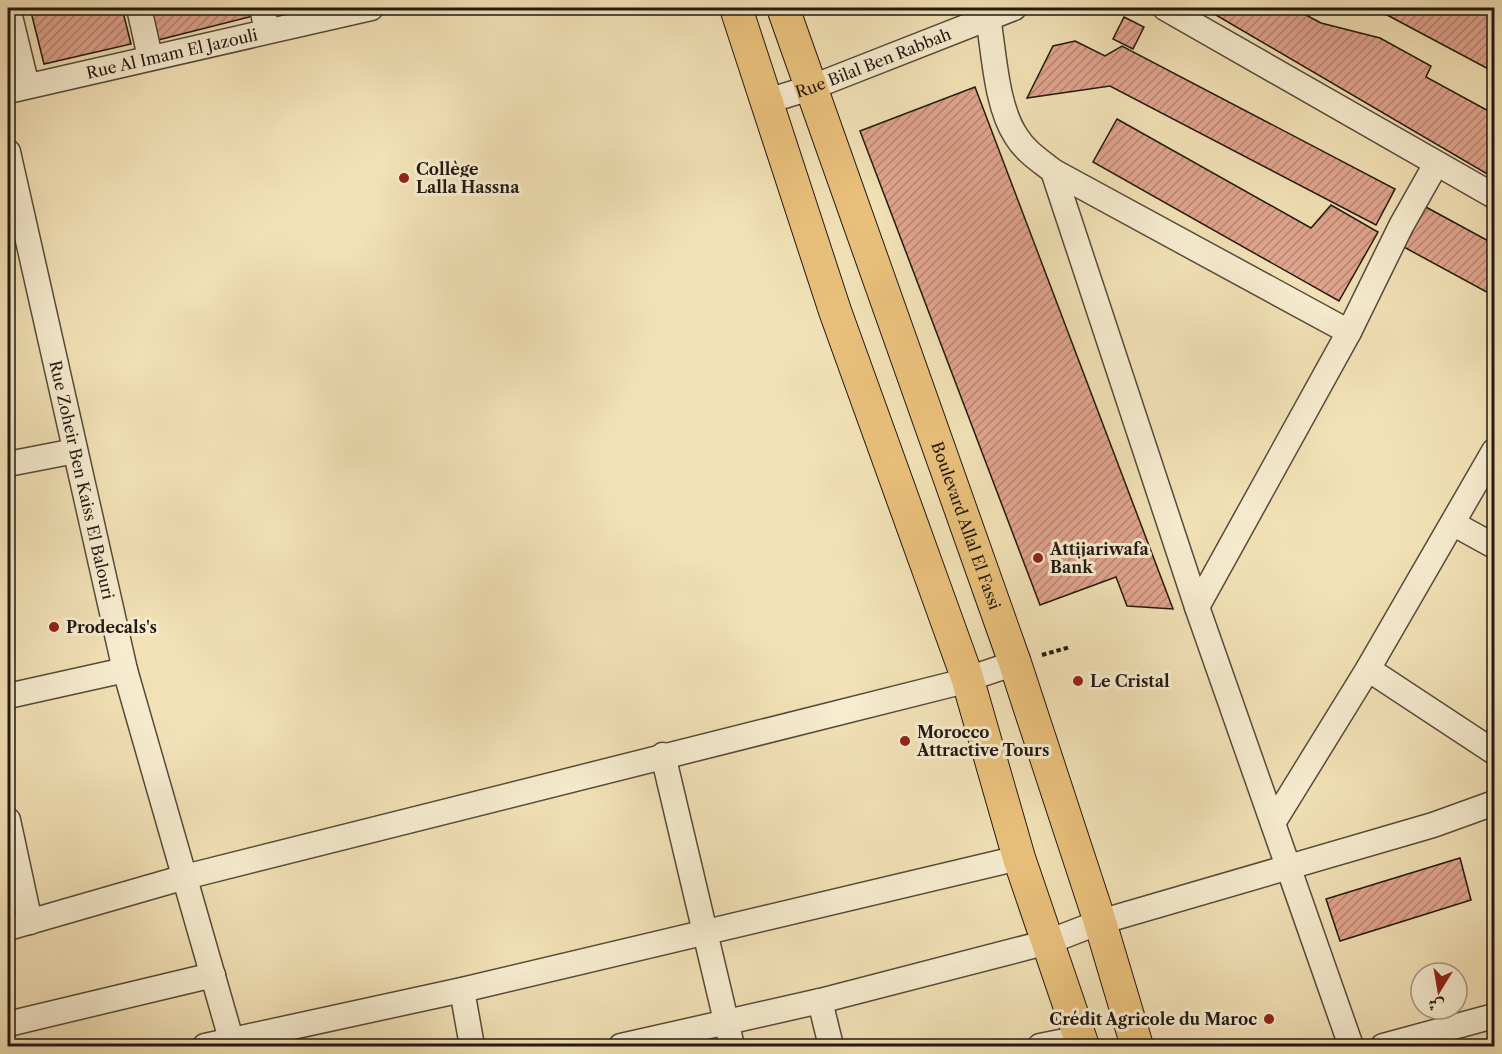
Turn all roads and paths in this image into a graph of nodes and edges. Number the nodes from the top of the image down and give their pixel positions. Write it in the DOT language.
graph roads {
  1 [pos="8,8"];
  2 [pos="139,8"];
  3 [pos="371,8"];
  4 [pos="736,8"];
  5 [pos="783,8"];
  6 [pos="1014,8"];
  7 [pos="1165,8"];
  8 [pos="988,17"];
  9 [pos="264,19"];
  10 [pos="150,57"];
  11 [pos="810,88"];
  12 [pos="17,89"];
  13 [pos="764,102"];
  14 [pos="8,152"];
  15 [pos="1436,164"];
  16 [pos="1053,171"];
  17 [pos="1494,196"];
  18 [pos="17,236"];
  19 [pos="1350,332"];
  20 [pos="75,451"];
  21 [pos="1494,451"];
  22 [pos="8,464"];
  23 [pos="1454,524"];
  24 [pos="1494,546"];
  25 [pos="1197,607"];
  26 [pos="1015,663"];
  27 [pos="1368,669"];
  28 [pos="125,670"];
  29 [pos="967,677"];
  30 [pos="8,696"];
  31 [pos="1494,752"];
  32 [pos="663,755"];
  33 [pos="1494,803"];
  34 [pos="8,819"];
  35 [pos="1273,823"];
  36 [pos="1019,858"];
  37 [pos="1288,868"];
  38 [pos="185,877"];
  39 [pos="1100,922"];
  40 [pos="19,925"];
  41 [pos="705,933"];
  42 [pos="1048,942"];
  43 [pos="213,975"];
  44 [pos="462,990"];
  45 [pos="820,1001"];
  46 [pos="1494,1016"];
  47 [pos="728,1021"];
  48 [pos="8,1024"];
  49 [pos="1081,1042"];
  50 [pos="232,1043"];
  51 [pos="205,1047"];
  52 [pos="472,1047"];
  53 [pos="621,1047"];
  54 [pos="732,1047"];
  55 [pos="831,1047"];
  56 [pos="1040,1047"];
  57 [pos="1137,1047"];
  58 [pos="1351,1047"];
  59 [pos="1383,1047"];
  1 -- 12 [label="street"];
  2 -- 10 [label="street"];
  3 -- 9 [label="street, Rue Al Imam El Jazouli"];
  4 -- 13 [label="main road"];
  5 -- 11 [label="main road, Boulevard Allal El Fassi"];
  6 -- 8 [label="street, Rue Bilal Ben Rabbah"];
  7 -- 15 [label="street"];
  8 -- 11 [label="street, Rue Bilal Ben Rabbah"];
  8 -- 16 [label="street"];
  9 -- 10 [label="street, Rue Al Imam El Jazouli"];
  10 -- 12 [label="street, Rue Al Imam El Jazouli"];
  11 -- 13 [label="street, Rue Bilal Ben Rabbah"];
  11 -- 26 [label="main road, Boulevard Allal El Fassi"];
  13 -- 29 [label="main road"];
  14 -- 18 [label="street, Rue Zoheir Ben Kaiss El Balouri"];
  15 -- 17 [label="street"];
  15 -- 19 [label="street"];
  16 -- 19 [label="street"];
  16 -- 25 [label="street"];
  18 -- 20 [label="street, Rue Zoheir Ben Kaiss El Balouri"];
  19 -- 25 [label="street"];
  20 -- 22 [label="street"];
  20 -- 28 [label="street, Rue Zoheir Ben Kaiss El Balouri"];
  21 -- 23 [label="street"];
  23 -- 24 [label="street"];
  23 -- 27 [label="street"];
  25 -- 35 [label="street"];
  26 -- 29 [label="street"];
  26 -- 39 [label="main road, Boulevard Allal El Fassi"];
  27 -- 31 [label="street"];
  27 -- 35 [label="street"];
  28 -- 30 [label="street"];
  28 -- 38 [label="street, Rue Zoheir Ben Kaiss El Balouri"];
  29 -- 32 [label="street"];
  29 -- 36 [label="main road"];
  32 -- 38 [label="street"];
  32 -- 41 [label="street"];
  33 -- 37 [label="street"];
  34 -- 40 [label="street"];
  35 -- 37 [label="street"];
  36 -- 41 [label="street"];
  36 -- 42 [label="main road"];
  37 -- 39 [label="street"];
  37 -- 58 [label="street"];
  38 -- 40 [label="street"];
  38 -- 43 [label="street, Rue Zoheir Ben Kaiss El Balouri"];
  39 -- 42 [label="street"];
  39 -- 57 [label="main road, Boulevard Allal El Fassi"];
  41 -- 44 [label="street"];
  41 -- 47 [label="street"];
  42 -- 45 [label="street"];
  42 -- 49 [label="main road"];
  43 -- 48 [label="street"];
  43 -- 50 [label="street, Rue Zoheir Ben Kaiss El Balouri"];
  44 -- 50 [label="street"];
  44 -- 52 [label="street"];
  45 -- 47 [label="street"];
  45 -- 55 [label="street"];
  46 -- 59 [label="street"];
  47 -- 53 [label="street"];
  47 -- 54 [label="street"];
  49 -- 56 [label="street"];
  50 -- 51 [label="street"];
}
